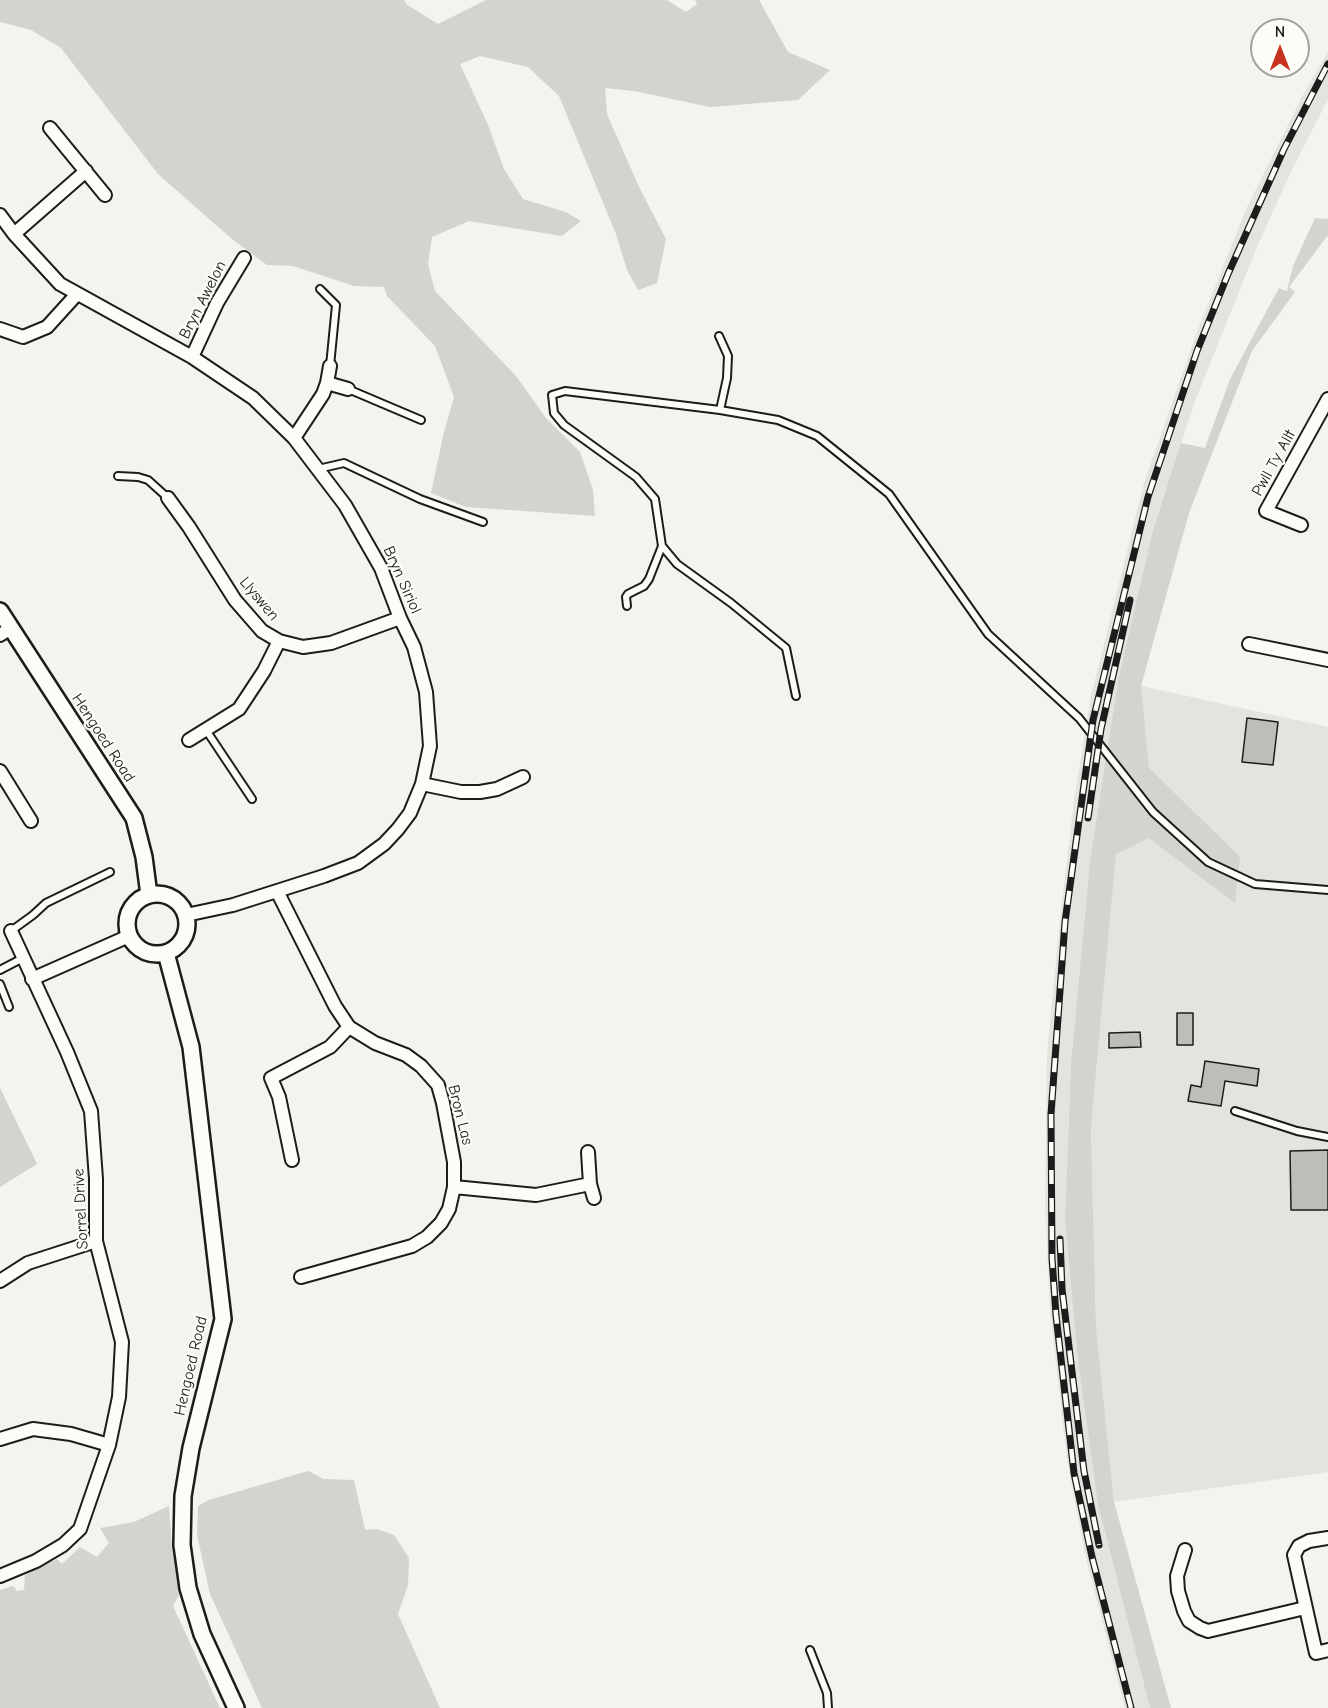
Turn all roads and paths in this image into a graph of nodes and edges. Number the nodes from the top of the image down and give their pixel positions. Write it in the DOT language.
graph roads {
  1 [pos="50,128"];
  2 [pos="86,171"];
  3 [pos="105,195"];
  4 [pos="0,215"];
  5 [pos="14,234"];
  6 [pos="244,258"];
  7 [pos="320,289"];
  8 [pos="77,294"];
  9 [pos="0,328"];
  10 [pos="719,336"];
  11 [pos="192,357"];
  12 [pos="330,366"];
  13 [pos="327,383"];
  14 [pos="348,390"];
  15 [pos="1328,399"];
  16 [pos="720,410"];
  17 [pos="421,420"];
  18 [pos="294,438"];
  19 [pos="318,469"];
  20 [pos="118,476"];
  21 [pos="168,498"];
  22 [pos="483,522"];
  23 [pos="1301,525"];
  24 [pos="662,546"];
  25 [pos="627,606"];
  26 [pos="0,611"];
  27 [pos="400,618"];
  28 [pos="6,632"];
  29 [pos="279,641"];
  30 [pos="1249,644"];
  31 [pos="1328,660"];
  32 [pos="796,696"];
  33 [pos="205,730"];
  34 [pos="189,740"];
  35 [pos="0,771"];
  36 [pos="523,777"];
  37 [pos="422,784"];
  38 [pos="252,799"];
  39 [pos="31,821"];
  40 [pos="110,872"];
  41 [pos="277,891"];
  42 [pos="1328,891"];
  43 [pos="149,895"];
  44 [pos="186,915"];
  45 [pos="10,931"];
  46 [pos="129,936"];
  47 [pos="166,953"];
  48 [pos="23,958"];
  49 [pos="0,970"];
  50 [pos="32,979"];
  51 [pos="0,984"];
  52 [pos="9,1007"];
  53 [pos="349,1026"];
  54 [pos="1235,1111"];
  55 [pos="1328,1137"];
  56 [pos="588,1152"];
  57 [pos="292,1160"];
  58 [pos="590,1184"];
  59 [pos="454,1187"];
  60 [pos="594,1198"];
  61 [pos="96,1241"];
  62 [pos="301,1277"];
  63 [pos="0,1281"];
  64 [pos="0,1439"];
  65 [pos="109,1445"];
  66 [pos="1328,1538"];
  67 [pos="1185,1550"];
  68 [pos="0,1576"];
  69 [pos="1305,1608"];
  70 [pos="810,1650"];
  71 [pos="1328,1650"];
  72 [pos="236,1708"];
  73 [pos="828,1708"];
  1 -- 2 [label="street"];
  2 -- 3 [label="street"];
  2 -- 5 [label="street"];
  4 -- 5 [label="street, Bryn Siriol"];
  5 -- 8 [label="street, Bryn Siriol"];
  6 -- 11 [label="street, Bryn Awelon"];
  7 -- 12 [label="lane"];
  8 -- 9 [label="street"];
  8 -- 11 [label="street, Bryn Siriol"];
  10 -- 16 [label="lane"];
  11 -- 18 [label="street, Bryn Siriol"];
  12 -- 13 [label="street"];
  13 -- 14 [label="street"];
  13 -- 18 [label="street"];
  14 -- 17 [label="lane"];
  15 -- 23 [label="street, Pwll Ty Allt"];
  16 -- 24 [label="lane"];
  16 -- 42 [label="lane"];
  18 -- 19 [label="street, Bryn Siriol"];
  19 -- 22 [label="lane"];
  19 -- 27 [label="street, Bryn Siriol"];
  20 -- 21 [label="lane"];
  21 -- 29 [label="street, Llyswen"];
  24 -- 25 [label="lane"];
  24 -- 32 [label="lane"];
  26 -- 28 [label="street, Hengoed Road"];
  27 -- 29 [label="street, Llyswen"];
  27 -- 37 [label="street, Bryn Siriol"];
  28 -- 43 [label="street, Hengoed Road"];
  29 -- 33 [label="street"];
  30 -- 31 [label="street"];
  33 -- 34 [label="street"];
  33 -- 38 [label="lane"];
  35 -- 39 [label="street"];
  36 -- 37 [label="street"];
  37 -- 41 [label="street, Bryn Siriol"];
  40 -- 45 [label="lane"];
  41 -- 44 [label="street, Bryn Siriol"];
  41 -- 53 [label="street, Bron Las"];
  43 -- 44 [label="street"];
  43 -- 46 [label="street"];
  44 -- 47 [label="street"];
  45 -- 48 [label="street, Sorrel Drive"];
  46 -- 47 [label="street"];
  46 -- 50 [label="street"];
  47 -- 72 [label="street, Hengoed Road"];
  48 -- 49 [label="lane"];
  48 -- 50 [label="street, Sorrel Drive"];
  50 -- 61 [label="street, Sorrel Drive"];
  51 -- 52 [label="lane"];
  53 -- 57 [label="street"];
  53 -- 59 [label="street, Bron Las"];
  54 -- 55 [label="lane"];
  56 -- 58 [label="street"];
  58 -- 59 [label="street"];
  58 -- 60 [label="street"];
  59 -- 62 [label="street, Bron Las"];
  61 -- 63 [label="street"];
  61 -- 65 [label="street, Sorrel Drive"];
  64 -- 65 [label="street"];
  65 -- 68 [label="street, Sorrel Drive"];
  66 -- 69 [label="street"];
  67 -- 69 [label="street"];
  69 -- 71 [label="street"];
  70 -- 73 [label="lane"];
}
